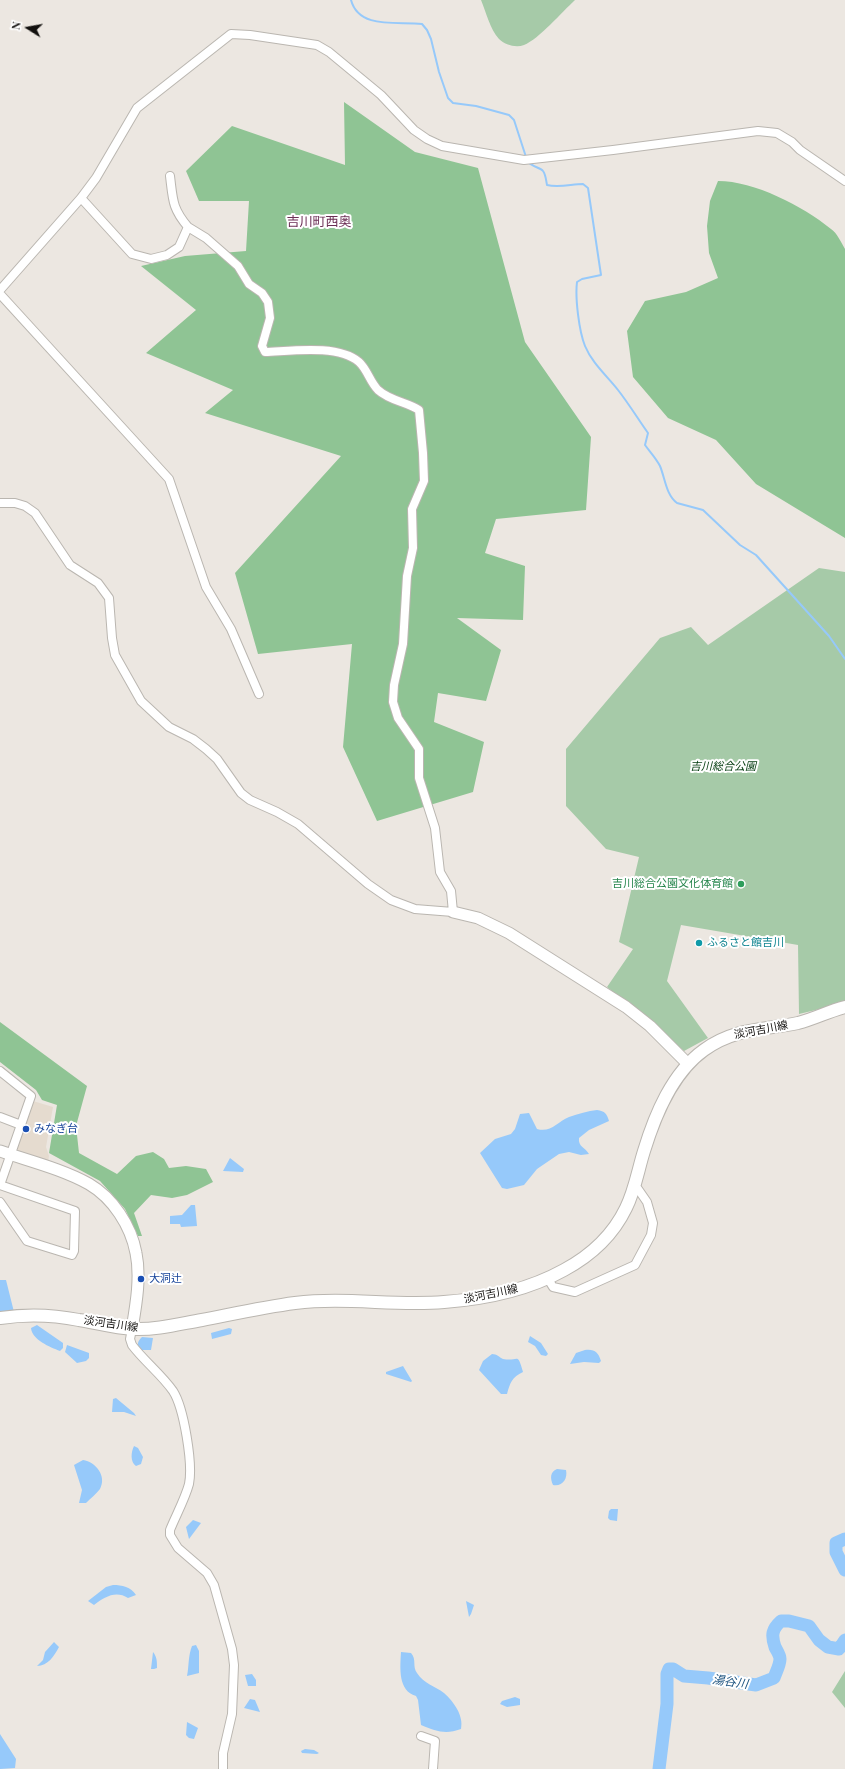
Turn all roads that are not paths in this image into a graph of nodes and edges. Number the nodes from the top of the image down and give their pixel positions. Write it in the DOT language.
graph roads {
  1 [pos="170,176"];
  2 [pos="845,181"];
  3 [pos="81,198"];
  4 [pos="188,227"];
  5 [pos="0,290"];
  6 [pos="0,294"];
  7 [pos="0,504"];
  8 [pos="260,694"];
  9 [pos="453,912"];
  10 [pos="845,1007"];
  11 [pos="688,1064"];
  12 [pos="0,1071"];
  13 [pos="0,1118"];
  14 [pos="21,1125"];
  15 [pos="5,1153"];
  16 [pos="0,1185"];
  17 [pos="634,1187"];
  18 [pos="0,1202"];
  19 [pos="548,1278"];
  20 [pos="0,1318"];
  21 [pos="132,1329"];
  22 [pos="421,1736"];
  23 [pos="223,1769"];
  24 [pos="433,1769"];
  1 -- 4 [label="street"];
  2 -- 3 [label="street"];
  3 -- 4 [label="street"];
  3 -- 5 [label="street"];
  4 -- 9 [label="street"];
  6 -- 8 [label="street"];
  7 -- 9 [label="street"];
  9 -- 11 [label="street"];
  10 -- 11 [label="main road, 淡河吉川線"];
  11 -- 17 [label="main road, 淡河吉川線"];
  12 -- 14 [label="street"];
  13 -- 14 [label="street"];
  14 -- 15 [label="street"];
  15 -- 16 [label="street"];
  15 -- 21 [label="street"];
  16 -- 18 [label="street"];
  17 -- 19 [label="main road, 淡河吉川線"];
  17 -- 19 [label="street"];
  19 -- 21 [label="main road, 淡河吉川線"];
  20 -- 21 [label="main road, 淡河吉川線"];
  21 -- 23 [label="street"];
  22 -- 24 [label="street"];
}
